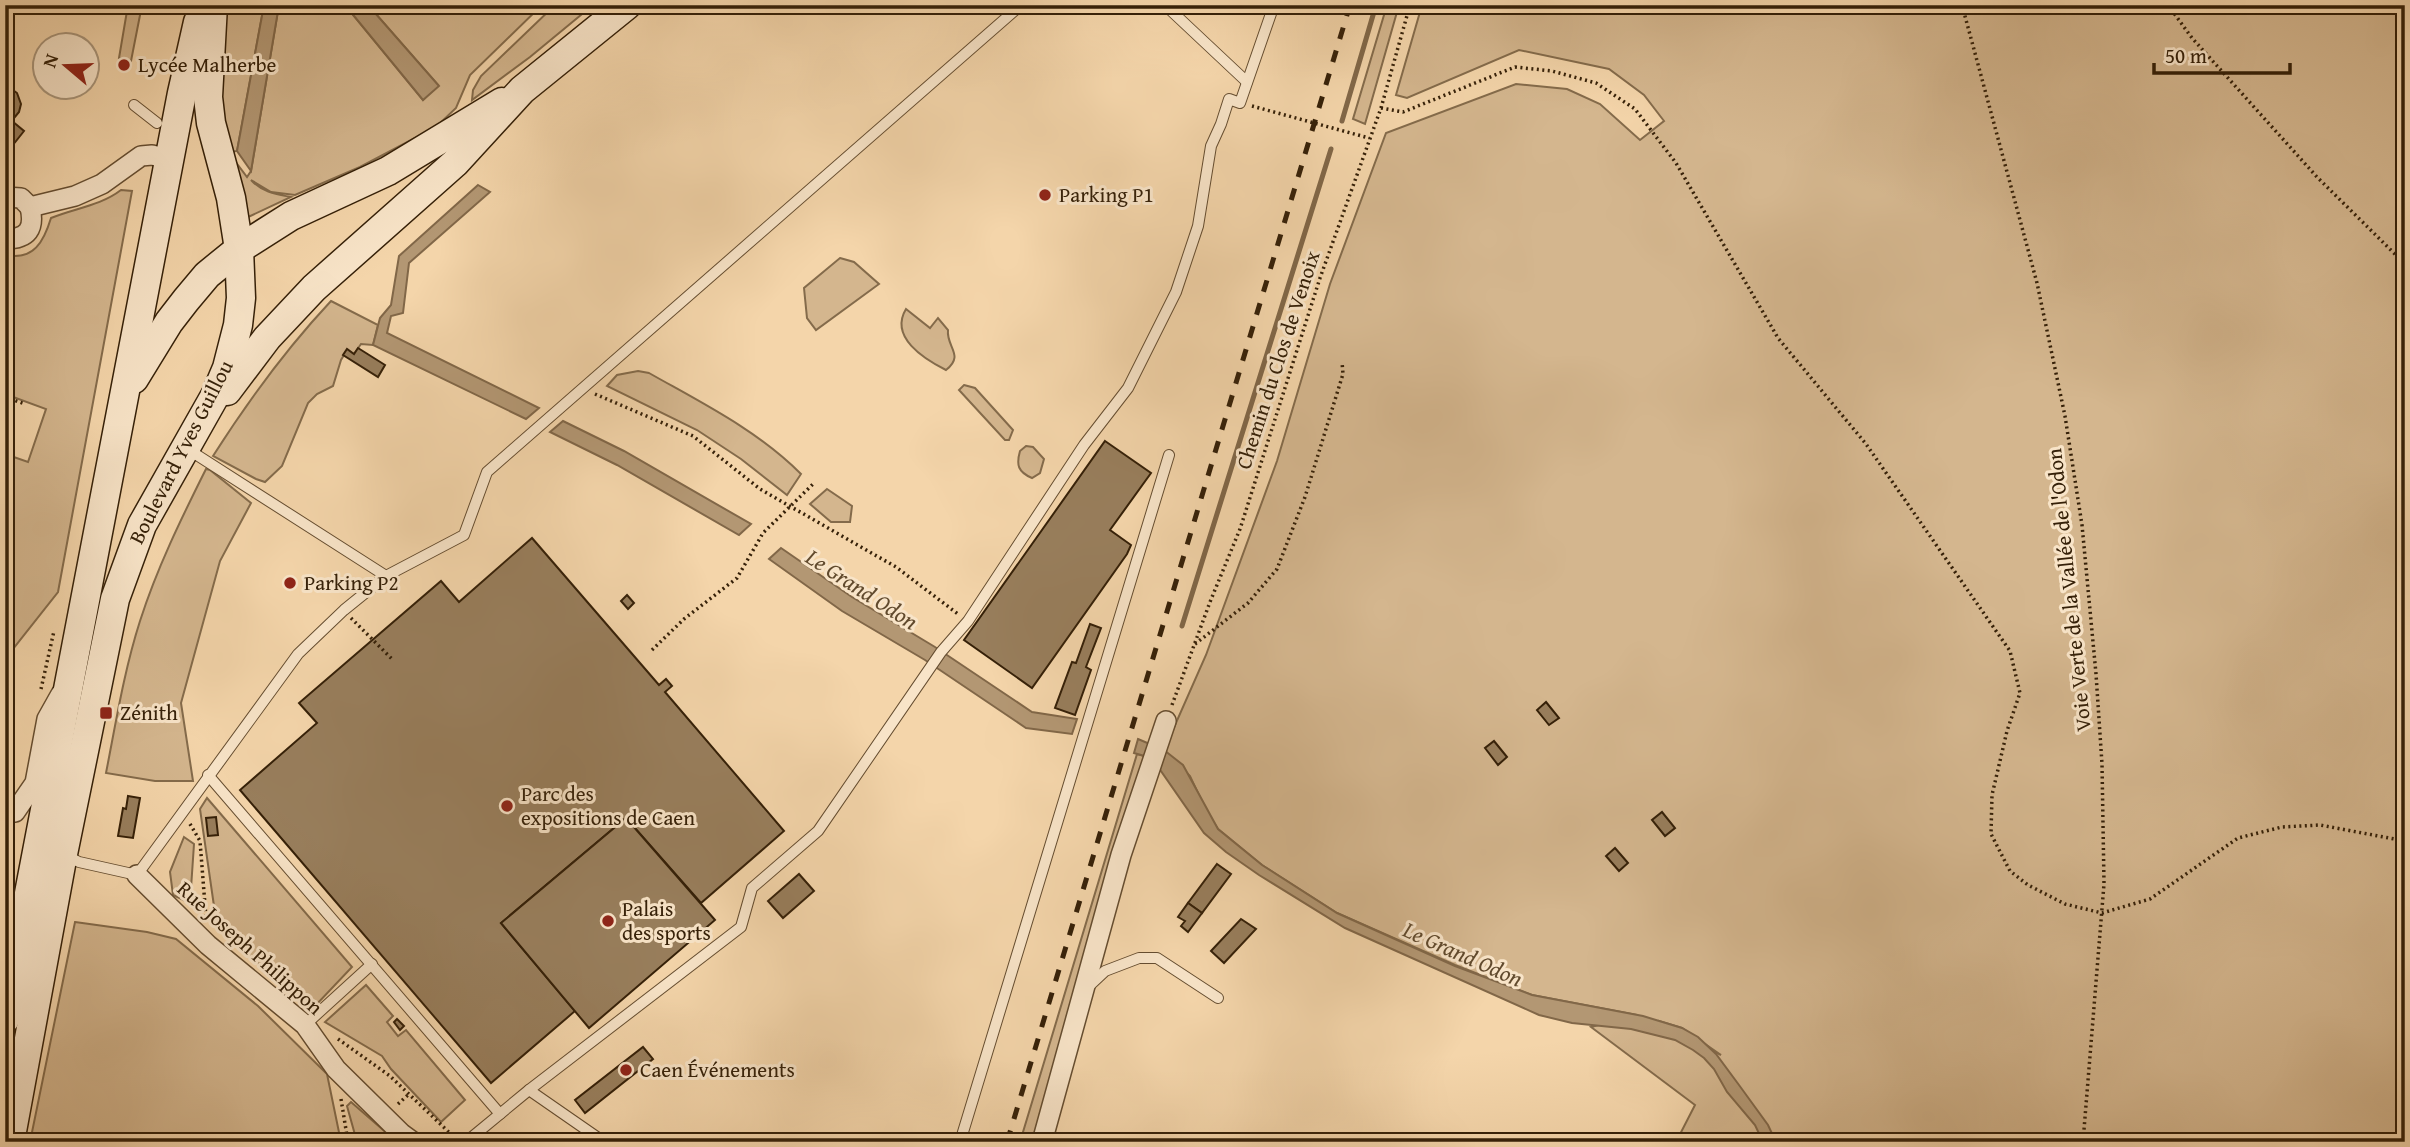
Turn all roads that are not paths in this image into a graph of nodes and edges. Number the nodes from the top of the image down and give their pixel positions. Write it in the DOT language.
graph roads {
  1 [pos="202,5"];
  2 [pos="213,5"];
  3 [pos="627,5"];
  4 [pos="1021,5"];
  5 [pos="1165,5"];
  6 [pos="1274,5"];
  7 [pos="1247,82"];
  8 [pos="522,90"];
  9 [pos="134,105"];
  10 [pos="156,123"];
  11 [pos="169,159"];
  12 [pos="5,197"];
  13 [pos="31,210"];
  14 [pos="5,239"];
  15 [pos="239,249"];
  16 [pos="124,394"];
  17 [pos="187,445"];
  18 [pos="1169,455"];
  19 [pos="386,576"];
  20 [pos="68,681"];
  21 [pos="1166,721"];
  22 [pos="208,775"];
  23 [pos="10,810"];
  24 [pos="39,836"];
  25 [pos="63,854"];
  26 [pos="137,875"];
  27 [pos="372,964"];
  28 [pos="1084,991"];
  29 [pos="1218,998"];
  30 [pos="5,1019"];
  31 [pos="305,1025"];
  32 [pos="529,1090"];
  33 [pos="500,1114"];
  34 [pos="408,1138"];
  35 [pos="10,1142"];
  36 [pos="466,1142"];
  37 [pos="604,1142"];
  38 [pos="960,1142"];
  39 [pos="1042,1142"];
  1 -- 11 [label="main road, Boulevard Yves Guillou"];
  2 -- 15 [label="main road, Boulevard Yves Guillou"];
  3 -- 8 [label="main road"];
  4 -- 19 [label="lane"];
  5 -- 7 [label="lane"];
  6 -- 7 [label="lane"];
  7 -- 32 [label="lane"];
  8 -- 15 [label="main road"];
  8 -- 17 [label="main road"];
  9 -- 10 [label="lane"];
  11 -- 13 [label="street"];
  11 -- 16 [label="main road, Boulevard Yves Guillou"];
  12 -- 13 [label="street"];
  13 -- 14 [label="street"];
  15 -- 16 [label="main road"];
  15 -- 17 [label="main road, Boulevard Yves Guillou"];
  16 -- 20 [label="main road, Boulevard Yves Guillou"];
  17 -- 19 [label="lane"];
  17 -- 25 [label="main road, Boulevard Yves Guillou"];
  18 -- 38 [label="lane"];
  19 -- 22 [label="lane"];
  20 -- 23 [label="street, Boulevard Yves Guillou"];
  20 -- 24 [label="main road, Boulevard Yves Guillou"];
  21 -- 28 [label="street"];
  22 -- 26 [label="lane"];
  22 -- 27 [label="lane"];
  23 -- 24 [label="street"];
  24 -- 25 [label="street"];
  24 -- 30 [label="main road, Boulevard Yves Guillou"];
  25 -- 26 [label="lane"];
  25 -- 35 [label="main road, Boulevard Yves Guillou"];
  26 -- 31 [label="street, Rue Joseph Philippon"];
  27 -- 31 [label="lane"];
  27 -- 33 [label="lane"];
  28 -- 29 [label="lane"];
  28 -- 39 [label="street"];
  31 -- 34 [label="street, Rue Joseph Philippon"];
  32 -- 33 [label="lane"];
  32 -- 37 [label="lane"];
  33 -- 36 [label="lane"];
}
